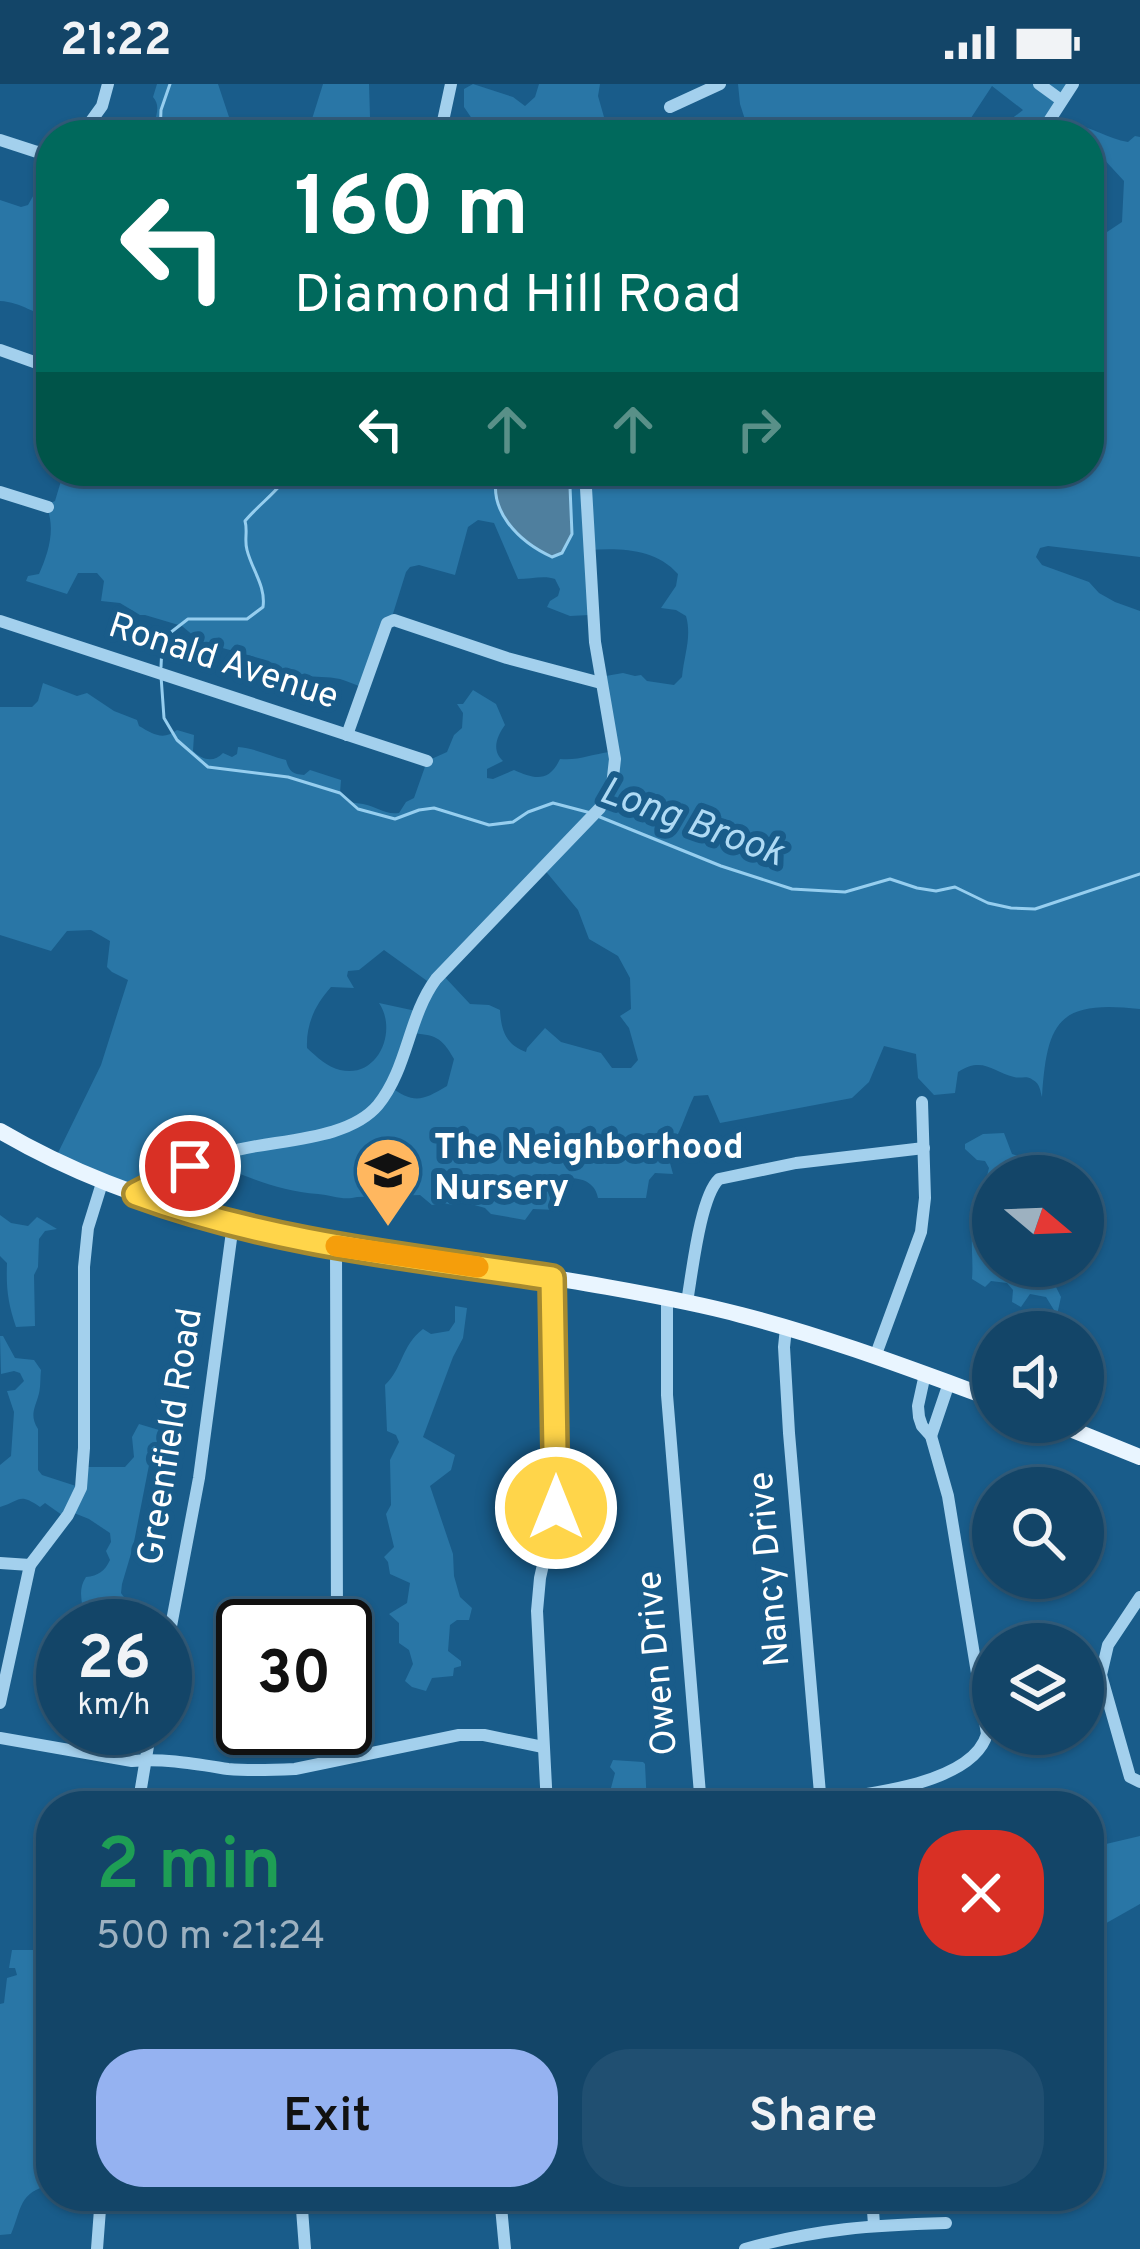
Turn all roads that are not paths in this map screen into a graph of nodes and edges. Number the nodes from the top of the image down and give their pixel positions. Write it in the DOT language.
graph roads {
  1 [pos="108,84"];
  2 [pos="451,84"];
  3 [pos="720,84"];
  4 [pos="1040,84"];
  5 [pos="1073,84"];
  6 [pos="1061,100"];
  7 [pos="670,107"];
  8 [pos="92,120"];
  9 [pos="443,120"];
  10 [pos="1049,120"];
  11 [pos="0,140"];
  12 [pos="36,151"];
  13 [pos="0,350"];
  14 [pos="36,363"];
  15 [pos="586,486"];
  16 [pos="0,492"];
  17 [pos="47,507"];
  18 [pos="0,621"];
  19 [pos="602,683"];
  20 [pos="347,735"];
  21 [pos="427,761"];
  22 [pos="922,1102"];
  23 [pos="0,1130"];
  24 [pos="924,1148"];
  25 [pos="102,1183"];
  26 [pos="136,1194"];
  27 [pos="233,1224"];
  28 [pos="336,1246"];
  29 [pos="552,1278"];
  30 [pos="667,1299"];
  31 [pos="687,1303"];
  32 [pos="786,1328"];
  33 [pos="875,1357"];
  34 [pos="925,1374"];
  35 [pos="949,1383"];
  36 [pos="972,1392"];
  37 [pos="931,1436"];
  38 [pos="1104,1443"];
  39 [pos="1140,1457"];
  40 [pos="0,1563"];
  41 [pos="30,1565"];
  42 [pos="1140,1597"];
  43 [pos="176,1599"];
  44 [pos="337,1599"];
  45 [pos="0,1703"];
  46 [pos="0,1738"];
  47 [pos="544,1747"];
  48 [pos="148,1755"];
  49 [pos="338,1755"];
  50 [pos="338,1759"];
  51 [pos="147,1760"];
  52 [pos="1140,1782"];
  53 [pos="141,1791"];
  54 [pos="547,1791"];
  55 [pos="700,1791"];
  56 [pos="820,1791"];
  57 [pos="895,1791"];
  58 [pos="100,2211"];
  59 [pos="303,2211"];
  60 [pos="501,2211"];
  61 [pos="873,2211"];
  62 [pos="946,2224"];
  63 [pos="874,2225"];
  64 [pos="97,2249"];
  65 [pos="304,2249"];
  66 [pos="505,2249"];
  67 [pos="745,2249"];
  1 -- 8 [label="street"];
  2 -- 9 [label="street"];
  3 -- 7 [label="street"];
  4 -- 6 [label="street"];
  5 -- 6 [label="street"];
  6 -- 10 [label="street"];
  11 -- 12 [label="street"];
  13 -- 14 [label="street"];
  15 -- 19 [label="street"];
  16 -- 17 [label="street"];
  18 -- 20 [label="street, Ronald Avenue"];
  19 -- 20 [label="street"];
  19 -- 26 [label="street"];
  20 -- 21 [label="street, Ronald Avenue"];
  22 -- 24 [label="street"];
  23 -- 25 [label="main road"];
  24 -- 31 [label="street"];
  24 -- 33 [label="street"];
  25 -- 26 [label="main road"];
  25 -- 41 [label="street"];
  26 -- 27 [label="main road"];
  27 -- 28 [label="main road"];
  27 -- 43 [label="street, Greenfield Road"];
  28 -- 29 [label="main road"];
  28 -- 44 [label="street"];
  29 -- 30 [label="main road"];
  29 -- 47 [label="street"];
  30 -- 31 [label="main road"];
  30 -- 55 [label="street, Owen Drive"];
  31 -- 32 [label="main road"];
  32 -- 33 [label="main road"];
  32 -- 56 [label="street, Nancy Drive"];
  33 -- 34 [label="main road"];
  34 -- 35 [label="main road"];
  34 -- 37 [label="street"];
  35 -- 36 [label="main road"];
  35 -- 37 [label="street"];
  37 -- 57 [label="street"];
  38 -- 39 [label="main road"];
  40 -- 41 [label="street"];
  41 -- 45 [label="street"];
  42 -- 52 [label="street"];
  46 -- 51 [label="street"];
  47 -- 50 [label="street"];
  47 -- 54 [label="street"];
  48 -- 51 [label="street"];
  49 -- 50 [label="street"];
  50 -- 51 [label="street"];
  51 -- 53 [label="street"];
  58 -- 64 [label="street"];
  59 -- 65 [label="street"];
  60 -- 66 [label="street"];
  61 -- 63 [label="street"];
  62 -- 63 [label="street"];
  63 -- 67 [label="street"];
}
